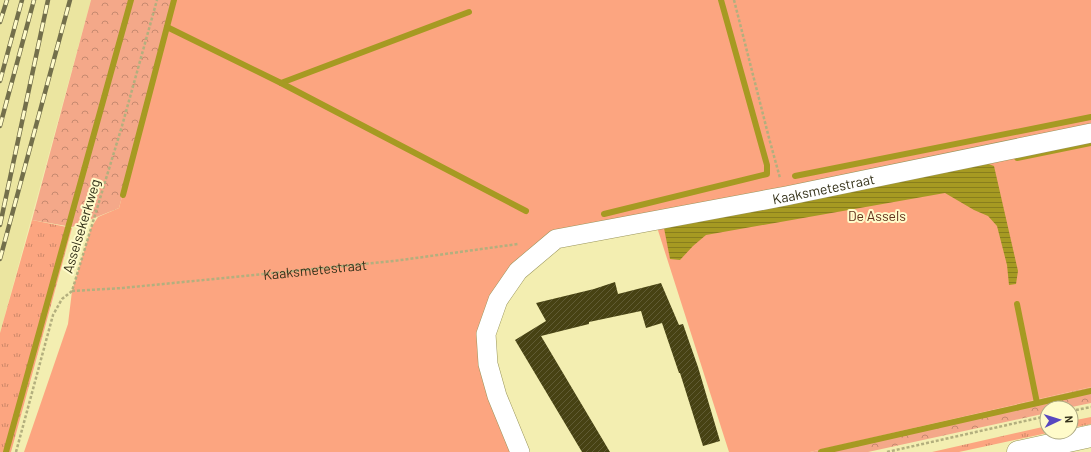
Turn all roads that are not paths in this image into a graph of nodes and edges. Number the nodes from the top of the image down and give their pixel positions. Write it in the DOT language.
graph roads {
  1 [pos="1091,133"];
  2 [pos="1091,436"];
  3 [pos="520,452"];
  4 [pos="1018,452"];
  1 -- 3 [label="street, Kaaksmetestraat"];
  2 -- 4 [label="highway"];
}
